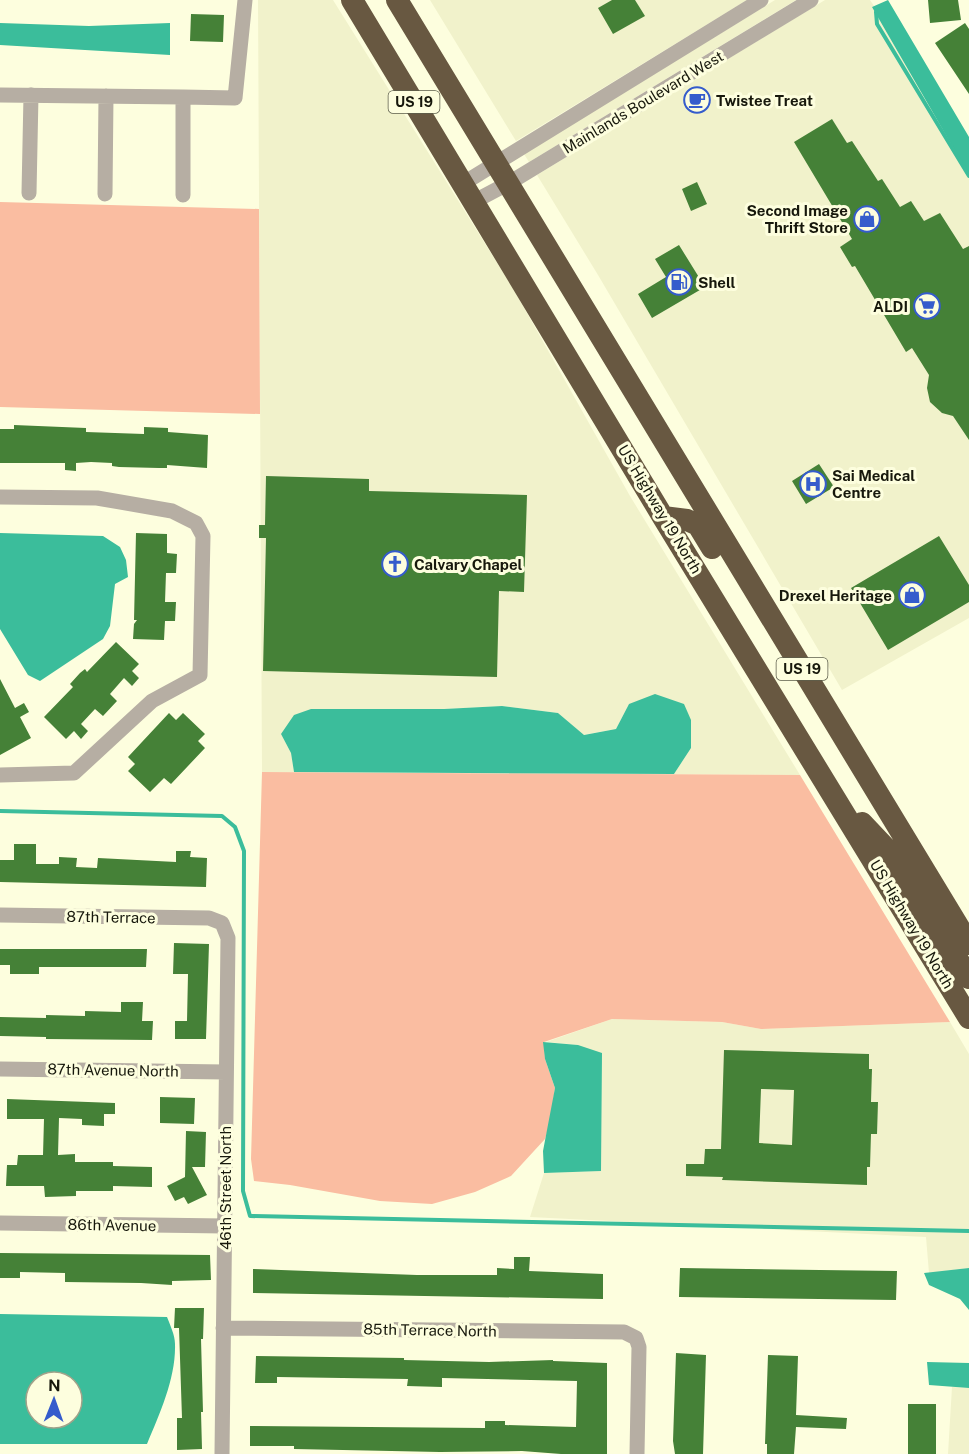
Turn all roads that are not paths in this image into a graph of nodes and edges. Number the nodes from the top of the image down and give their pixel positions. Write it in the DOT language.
graph roads {
  1 [pos="245,0"];
  2 [pos="352,0"];
  3 [pos="397,0"];
  4 [pos="761,0"];
  5 [pos="811,0"];
  6 [pos="0,95"];
  7 [pos="31,95"];
  8 [pos="106,96"];
  9 [pos="183,97"];
  10 [pos="496,162"];
  11 [pos="509,183"];
  12 [pos="469,192"];
  13 [pos="29,194"];
  14 [pos="105,194"];
  15 [pos="183,195"];
  16 [pos="0,497"];
  17 [pos="663,517"];
  18 [pos="842,735"];
  19 [pos="0,775"];
  20 [pos="827,784"];
  21 [pos="0,915"];
  22 [pos="222,923"];
  23 [pos="969,944"];
  24 [pos="969,978"];
  25 [pos="969,1018"];
  26 [pos="0,1069"];
  27 [pos="226,1072"];
  28 [pos="0,1223"];
  29 [pos="225,1226"];
  30 [pos="223,1328"];
  31 [pos="222,1454"];
  32 [pos="637,1454"];
  1 -- 9 [label="street"];
  2 -- 12 [label="highway, US Highway 19 North / US 19"];
  3 -- 10 [label="highway, US 19"];
  4 -- 10 [label="street, Mainlands Boulevard West"];
  5 -- 11 [label="street, Mainlands Boulevard West"];
  6 -- 7 [label="street"];
  7 -- 8 [label="street"];
  7 -- 13 [label="street"];
  8 -- 9 [label="street"];
  8 -- 14 [label="street"];
  9 -- 15 [label="street"];
  10 -- 11 [label="highway, US 19"];
  10 -- 12 [label="street, Mainlands Boulevard West"];
  11 -- 12 [label="street, Mainlands Boulevard West"];
  11 -- 18 [label="highway, US 19"];
  12 -- 17 [label="highway, US Highway 19 North / US 19"];
  16 -- 19 [label="street"];
  17 -- 18 [label="highway"];
  17 -- 20 [label="highway, US Highway 19 North / US 19"];
  18 -- 23 [label="highway, US 19"];
  20 -- 24 [label="highway"];
  20 -- 25 [label="highway, US Highway 19 North / US 19"];
  21 -- 22 [label="street, 87th Terrace"];
  22 -- 27 [label="street, 46th Street North"];
  26 -- 27 [label="street, 87th Avenue North"];
  27 -- 29 [label="street, 46th Street North"];
  28 -- 29 [label="street, 86th Avenue"];
  29 -- 30 [label="street, 46th Street North"];
  30 -- 31 [label="street, 46th Street North"];
  30 -- 32 [label="street, 85th Terrace North"];
}
